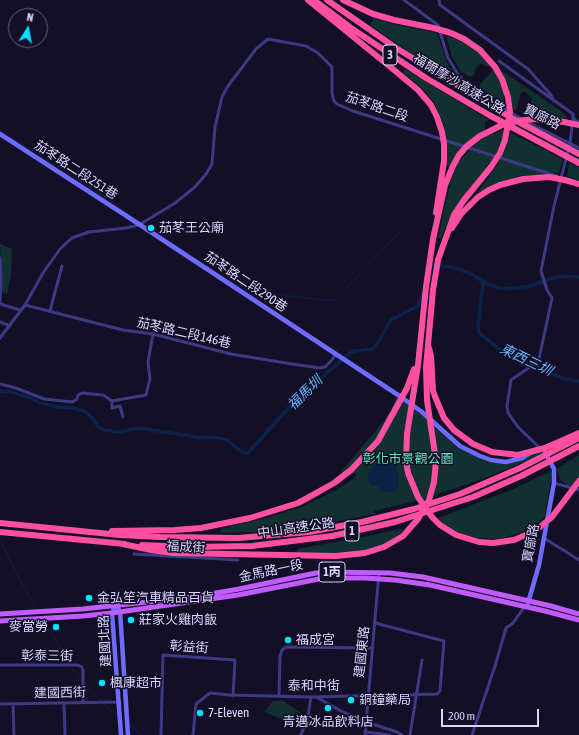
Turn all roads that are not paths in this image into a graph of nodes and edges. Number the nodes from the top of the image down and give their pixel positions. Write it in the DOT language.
graph roads {
  1 [pos="308,0"];
  2 [pos="314,0"];
  3 [pos="328,0"];
  4 [pos="342,0"];
  5 [pos="404,0"];
  6 [pos="439,0"];
  7 [pos="499,61"];
  8 [pos="554,101"];
  9 [pos="572,118"];
  10 [pos="579,124"];
  11 [pos="0,134"];
  12 [pos="570,143"];
  13 [pos="579,148"];
  14 [pos="579,154"];
  15 [pos="579,163"];
  16 [pos="562,177"];
  17 [pos="579,184"];
  18 [pos="139,225"];
  19 [pos="436,225"];
  20 [pos="447,235"];
  21 [pos="0,258"];
  22 [pos="62,266"];
  23 [pos="0,303"];
  24 [pos="25,304"];
  25 [pos="20,310"];
  26 [pos="50,311"];
  27 [pos="423,320"];
  28 [pos="0,322"];
  29 [pos="10,326"];
  30 [pos="153,334"];
  31 [pos="0,338"];
  32 [pos="428,342"];
  33 [pos="336,354"];
  34 [pos="0,384"];
  35 [pos="112,401"];
  36 [pos="123,417"];
  37 [pos="457,429"];
  38 [pos="579,433"];
  39 [pos="579,438"];
  40 [pos="579,446"];
  41 [pos="542,449"];
  42 [pos="531,452"];
  43 [pos="579,481"];
  44 [pos="554,483"];
  45 [pos="579,490"];
  46 [pos="0,523"];
  47 [pos="0,532"];
  48 [pos="100,533"];
  49 [pos="544,538"];
  50 [pos="123,544"];
  51 [pos="134,554"];
  52 [pos="238,560"];
  53 [pos="579,560"];
  54 [pos="379,572"];
  55 [pos="379,578"];
  56 [pos="527,604"];
  57 [pos="114,606"];
  58 [pos="120,611"];
  59 [pos="112,612"];
  60 [pos="0,614"];
  61 [pos="579,614"];
  62 [pos="579,620"];
  63 [pos="0,621"];
  64 [pos="375,623"];
  65 [pos="373,648"];
  66 [pos="422,660"];
  67 [pos="0,666"];
  68 [pos="415,694"];
  69 [pos="233,696"];
  70 [pos="279,696"];
  71 [pos="313,696"];
  72 [pos="368,696"];
  73 [pos="64,702"];
  74 [pos="82,702"];
  75 [pos="120,702"];
  76 [pos="0,704"];
  77 [pos="13,704"];
  78 [pos="366,722"];
  79 [pos="365,733"];
  80 [pos="14,735"];
  81 [pos="65,735"];
  82 [pos="121,735"];
  83 [pos="128,735"];
  84 [pos="160,735"];
  85 [pos="193,735"];
  86 [pos="301,735"];
  87 [pos="390,735"];
  88 [pos="402,735"];
  89 [pos="410,735"];
  90 [pos="472,735"];
  1 -- 19 [label="highway"];
  2 -- 15 [label="highway, 福爾摩沙高速公路 / 3"];
  3 -- 14 [label="highway, 福爾摩沙高速公路 / 3"];
  4 -- 20 [label="highway"];
  5 -- 12 [label="street, 寶廍路"];
  6 -- 8 [label="street"];
  7 -- 8 [label="street"];
  8 -- 9 [label="street"];
  9 -- 10 [label="street"];
  9 -- 12 [label="street"];
  10 -- 19 [label="highway"];
  11 -- 18 [label="street, 茄苳路二段251巷"];
  12 -- 13 [label="street, 寶廍路"];
  12 -- 16 [label="street"];
  16 -- 18 [label="street, 茄苳路二段"];
  16 -- 41 [label="street"];
  17 -- 20 [label="highway"];
  18 -- 24 [label="street, 茄苳路二段"];
  18 -- 33 [label="street, 茄苳路二段290巷"];
  19 -- 27 [label="highway"];
  20 -- 32 [label="highway"];
  21 -- 23 [label="street"];
  22 -- 26 [label="street"];
  23 -- 25 [label="street"];
  24 -- 25 [label="street, 茄苳路二段"];
  24 -- 26 [label="street, 茄苳路二段146巷"];
  25 -- 29 [label="street, 茄苳路二段"];
  26 -- 30 [label="street, 茄苳路二段146巷"];
  27 -- 43 [label="highway"];
  27 -- 48 [label="highway"];
  28 -- 29 [label="street"];
  29 -- 31 [label="street, 茄苳路二段"];
  30 -- 33 [label="street, 茄苳路二段146巷"];
  30 -- 35 [label="street"];
  32 -- 38 [label="highway"];
  32 -- 50 [label="highway"];
  33 -- 42 [label="street, 茄苳路二段290巷"];
  34 -- 35 [label="street"];
  35 -- 36 [label="street"];
  37 -- 42 [label="street"];
  39 -- 48 [label="highway, 中山高速公路 / 1"];
  40 -- 50 [label="highway, 中山高速公路 / 1"];
  41 -- 42 [label="street"];
  41 -- 44 [label="street, 寶廍路"];
  44 -- 45 [label="street"];
  44 -- 49 [label="street, 寶廍路"];
  46 -- 48 [label="highway, 中山高速公路 / 1"];
  47 -- 50 [label="highway, 中山高速公路 / 1"];
  49 -- 53 [label="street"];
  49 -- 56 [label="street, 寶廍路"];
  51 -- 52 [label="street, 福成街"];
  54 -- 55 [label="street, 建國東路"];
  54 -- 56 [label="main road, 金馬路一段 / 1丙"];
  54 -- 57 [label="main road, 金馬路一段 / 1丙"];
  55 -- 56 [label="main road, 金馬路一段 / 1丙"];
  55 -- 58 [label="main road, 金馬路一段 / 1丙"];
  55 -- 64 [label="street, 建國東路"];
  56 -- 61 [label="main road, 金馬路一段 / 1丙"];
  56 -- 62 [label="main road, 金馬路一段 / 1丙"];
  56 -- 90 [label="street"];
  57 -- 58 [label="street, 建國北路"];
  57 -- 59 [label="street, 建國北路"];
  57 -- 60 [label="main road, 金馬路一段 / 1丙"];
  58 -- 59 [label="main road, 金馬路一段 / 1丙"];
  58 -- 83 [label="street, 建國北路"];
  59 -- 63 [label="main road, 金馬路一段 / 1丙"];
  59 -- 75 [label="street, 建國北路"];
  64 -- 65 [label="street, 建國東路"];
  64 -- 68 [label="street, 泰和中街"];
  65 -- 70 [label="street"];
  65 -- 72 [label="street, 建國東路"];
  66 -- 68 [label="street"];
  67 -- 74 [label="street, 彰泰三街"];
  68 -- 72 [label="street, 泰和中街"];
  68 -- 89 [label="street"];
  69 -- 70 [label="street, 泰和中街"];
  69 -- 84 [label="street, 彰益街"];
  69 -- 85 [label="street, 泰和中街"];
  70 -- 71 [label="street, 泰和中街"];
  71 -- 72 [label="street, 泰和中街"];
  71 -- 78 [label="street"];
  71 -- 86 [label="street"];
  72 -- 78 [label="street, 建國東路"];
  73 -- 74 [label="street, 建國西街"];
  73 -- 77 [label="street, 建國西街"];
  73 -- 81 [label="street"];
  74 -- 75 [label="street, 建國西街"];
  75 -- 82 [label="street, 建國北路"];
  76 -- 77 [label="street, 建國西街"];
  77 -- 80 [label="street"];
  78 -- 79 [label="street, 建國東路"];
  78 -- 88 [label="street"];
  79 -- 87 [label="street"];
}
